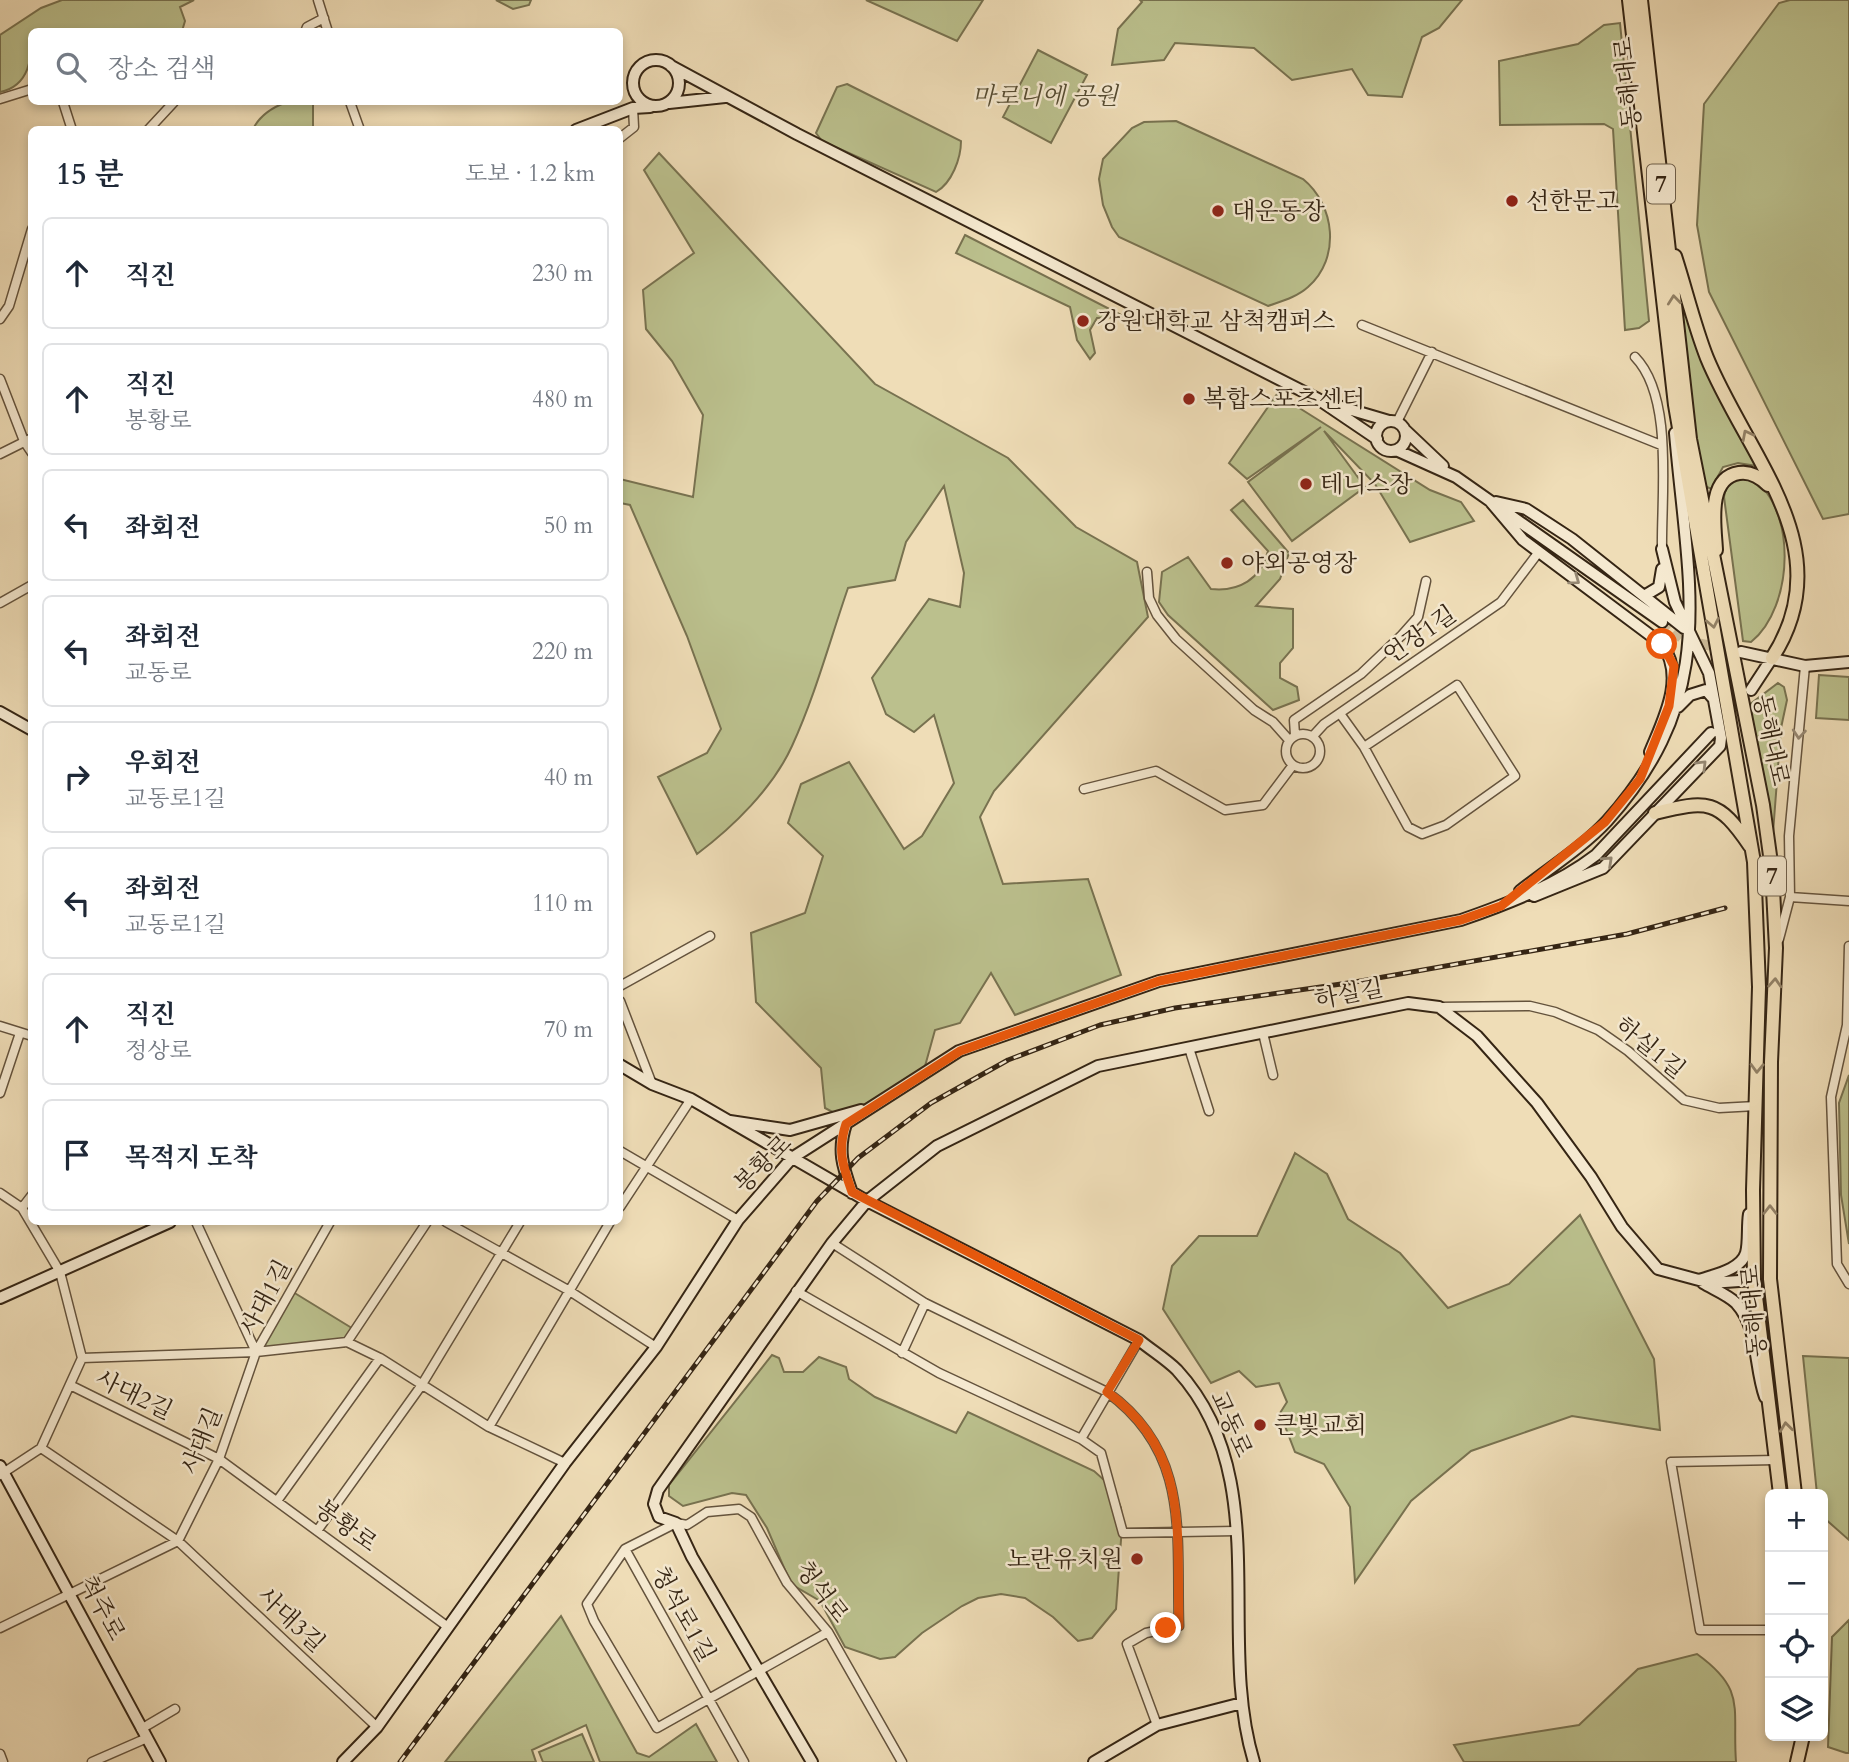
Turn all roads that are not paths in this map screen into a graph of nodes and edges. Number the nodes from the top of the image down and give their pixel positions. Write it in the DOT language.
graph roads {
  1 [pos="318,0"];
  2 [pos="1629,0"];
  3 [pos="1641,0"];
  4 [pos="324,18"];
  5 [pos="307,28"];
  6 [pos="327,28"];
  7 [pos="671,66"];
  8 [pos="634,88"];
  9 [pos="28,90"];
  10 [pos="725,97"];
  11 [pos="0,99"];
  12 [pos="668,103"];
  13 [pos="64,105"];
  14 [pos="171,105"];
  15 [pos="351,105"];
  16 [pos="653,106"];
  17 [pos="633,108"];
  18 [pos="71,126"];
  19 [pos="153,126"];
  20 [pos="359,126"];
  21 [pos="586,126"];
  22 [pos="623,136"];
  23 [pos="1667,230"];
  24 [pos="28,242"];
  25 [pos="0,319"];
  26 [pos="1362,325"];
  27 [pos="1433,352"];
  28 [pos="1635,357"];
  29 [pos="0,379"];
  30 [pos="1318,400"];
  31 [pos="1675,405"];
  32 [pos="1397,424"];
  33 [pos="28,439"];
  34 [pos="1377,439"];
  35 [pos="1661,445"];
  36 [pos="1396,450"];
  37 [pos="0,454"];
  38 [pos="1456,477"];
  39 [pos="1490,501"];
  40 [pos="1662,549"];
  41 [pos="1538,553"];
  42 [pos="1147,572"];
  43 [pos="1426,582"];
  44 [pos="28,588"];
  45 [pos="1644,596"];
  46 [pos="1719,596"];
  47 [pos="0,603"];
  48 [pos="1662,622"];
  49 [pos="1689,632"];
  50 [pos="1741,652"];
  51 [pos="1772,658"];
  52 [pos="1849,662"];
  53 [pos="1805,666"];
  54 [pos="1751,690"];
  55 [pos="1714,700"];
  56 [pos="1677,708"];
  57 [pos="0,712"];
  58 [pos="1341,715"];
  59 [pos="28,728"];
  60 [pos="1711,733"];
  61 [pos="1313,736"];
  62 [pos="1292,737"];
  63 [pos="1364,747"];
  64 [pos="1293,765"];
  65 [pos="1640,779"];
  66 [pos="1084,789"];
  67 [pos="1655,813"];
  68 [pos="1752,849"];
  69 [pos="1790,897"];
  70 [pos="1849,901"];
  71 [pos="1501,906"];
  72 [pos="710,936"];
  73 [pos="1849,946"];
  74 [pos="1776,948"];
  75 [pos="623,984"];
  76 [pos="1439,1007"];
  77 [pos="623,1009"];
  78 [pos="1848,1023"];
  79 [pos="0,1026"];
  80 [pos="20,1033"];
  81 [pos="1263,1033"];
  82 [pos="28,1035"];
  83 [pos="1189,1048"];
  84 [pos="623,1067"];
  85 [pos="1273,1075"];
  86 [pos="652,1084"];
  87 [pos="0,1093"];
  88 [pos="691,1099"];
  89 [pos="1756,1106"];
  90 [pos="871,1108"];
  91 [pos="1209,1111"];
  92 [pos="724,1120"];
  93 [pos="846,1124"];
  94 [pos="623,1153"];
  95 [pos="792,1158"];
  96 [pos="645,1166"];
  97 [pos="1753,1190"];
  98 [pos="852,1192"];
  99 [pos="0,1194"];
  100 [pos="28,1200"];
  101 [pos="867,1200"];
  102 [pos="623,1202"];
  103 [pos="22,1208"];
  104 [pos="28,1218"];
  105 [pos="738,1220"];
  106 [pos="32,1225"];
  107 [pos="163,1225"];
  108 [pos="197,1225"];
  109 [pos="328,1225"];
  110 [pos="425,1225"];
  111 [pos="451,1225"];
  112 [pos="518,1225"];
  113 [pos="608,1225"];
  114 [pos="832,1243"];
  115 [pos="501,1253"];
  116 [pos="60,1272"];
  117 [pos="1770,1279"];
  118 [pos="1698,1280"];
  119 [pos="1754,1280"];
  120 [pos="1849,1284"];
  121 [pos="568,1290"];
  122 [pos="796,1291"];
  123 [pos="0,1298"];
  124 [pos="925,1303"];
  125 [pos="1139,1340"];
  126 [pos="347,1342"];
  127 [pos="656,1346"];
  128 [pos="256,1352"];
  129 [pos="901,1353"];
  130 [pos="82,1358"];
  131 [pos="380,1358"];
  132 [pos="70,1385"];
  133 [pos="421,1386"];
  134 [pos="1107,1392"];
  135 [pos="1769,1408"];
  136 [pos="489,1427"];
  137 [pos="1081,1439"];
  138 [pos="41,1448"];
  139 [pos="219,1459"];
  140 [pos="1776,1460"];
  141 [pos="565,1463"];
  142 [pos="1,1472"];
  143 [pos="1779,1489"];
  144 [pos="1794,1489"];
  145 [pos="277,1501"];
  146 [pos="676,1523"];
  147 [pos="317,1531"];
  148 [pos="1236,1531"];
  149 [pos="1176,1533"];
  150 [pos="178,1541"];
  151 [pos="625,1549"];
  152 [pos="72,1595"];
  153 [pos="448,1627"];
  154 [pos="0,1628"];
  155 [pos="1765,1630"];
  156 [pos="828,1632"];
  157 [pos="758,1670"];
  158 [pos="708,1698"];
  159 [pos="1242,1703"];
  160 [pos="175,1709"];
  161 [pos="1157,1725"];
  162 [pos="377,1727"];
  163 [pos="144,1733"];
  164 [pos="1801,1741"];
  165 [pos="0,1754"];
  166 [pos="742,1761"];
  167 [pos="3,1762"];
  168 [pos="92,1762"];
  169 [pos="160,1762"];
  170 [pos="343,1762"];
  171 [pos="812,1762"];
  172 [pos="902,1762"];
  173 [pos="1094,1762"];
  174 [pos="1254,1762"];
  175 [pos="1797,1762"];
  1 -- 4 [label="street"];
  2 -- 31 [label="main road, 동해대로 / 7"];
  3 -- 23 [label="main road, 동해대로 / 7"];
  4 -- 5 [label="street"];
  4 -- 6 [label="street"];
  7 -- 8 [label="street"];
  7 -- 10 [label="street"];
  7 -- 12 [label="street"];
  8 -- 16 [label="street"];
  8 -- 17 [label="street"];
  9 -- 11 [label="street"];
  10 -- 12 [label="street"];
  10 -- 30 [label="street"];
  12 -- 16 [label="street"];
  13 -- 18 [label="street"];
  14 -- 19 [label="street"];
  15 -- 20 [label="street"];
  16 -- 17 [label="street"];
  17 -- 21 [label="street"];
  17 -- 22 [label="street"];
  46 -- 23 [label="main road, 동해대로 / 7, one-way"];
  51 -- 23 [label="main road, one-way"];
  24 -- 25 [label="street"];
  26 -- 27 [label="street"];
  27 -- 32 [label="street"];
  27 -- 35 [label="street"];
  28 -- 35 [label="street"];
  29 -- 33 [label="street"];
  30 -- 32 [label="street"];
  30 -- 34 [label="street"];
  31 -- 49 [label="street"];
  31 -- 68 [label="main road, 동해대로 / 7, one-way"];
  32 -- 34 [label="street"];
  32 -- 36 [label="street"];
  32 -- 38 [label="street"];
  33 -- 37 [label="street"];
  34 -- 36 [label="street"];
  35 -- 40 [label="street"];
  36 -- 38 [label="street"];
  38 -- 39 [label="street"];
  39 -- 41 [label="street"];
  39 -- 45 [label="street"];
  39 -- 48 [label="street"];
  40 -- 45 [label="street"];
  40 -- 49 [label="street"];
  41 -- 58 [label="street, 언장1길"];
  41 -- 65 [label="street, one-way"];
  42 -- 62 [label="street"];
  43 -- 62 [label="street"];
  44 -- 47 [label="street"];
  45 -- 49 [label="street"];
  46 -- 51 [label="main road"];
  46 -- 74 [label="main road, 동해대로 / 7"];
  49 -- 55 [label="street"];
  49 -- 56 [label="street"];
  50 -- 51 [label="street"];
  51 -- 53 [label="street"];
  51 -- 54 [label="street"];
  52 -- 53 [label="street"];
  53 -- 69 [label="street, one-way"];
  55 -- 56 [label="street"];
  67 -- 55 [label="street, one-way"];
  56 -- 65 [label="street"];
  57 -- 59 [label="street"];
  58 -- 61 [label="street, 언장1길"];
  58 -- 63 [label="street"];
  60 -- 71 [label="street, 봉황로"];
  61 -- 62 [label="street"];
  61 -- 64 [label="street"];
  62 -- 64 [label="street"];
  63 -- 63 [label="street"];
  64 -- 66 [label="street"];
  65 -- 71 [label="street"];
  67 -- 68 [label="main road"];
  71 -- 67 [label="street, one-way"];
  68 -- 89 [label="main road, 동해대로 / 7, one-way"];
  69 -- 70 [label="street"];
  69 -- 74 [label="street"];
  71 -- 90 [label="street, 봉황로"];
  72 -- 75 [label="street"];
  73 -- 78 [label="street"];
  117 -- 74 [label="main road, 동해대로 / 7, one-way"];
  76 -- 81 [label="street, 하실길"];
  76 -- 89 [label="street, 하실1길"];
  76 -- 118 [label="street"];
  77 -- 86 [label="street"];
  78 -- 120 [label="street"];
  79 -- 80 [label="street"];
  80 -- 82 [label="street"];
  80 -- 87 [label="street"];
  81 -- 83 [label="street, 하실길"];
  81 -- 85 [label="street"];
  83 -- 91 [label="street"];
  83 -- 101 [label="street, 하실길"];
  84 -- 86 [label="street, 교동로"];
  86 -- 88 [label="street, 교동로"];
  88 -- 92 [label="street, 교동로"];
  88 -- 96 [label="street"];
  89 -- 97 [label="main road, 동해대로 / 7"];
  90 -- 92 [label="street"];
  90 -- 93 [label="street, 봉황로"];
  92 -- 95 [label="street, 교동로"];
  93 -- 95 [label="street, 봉황로"];
  93 -- 98 [label="street"];
  94 -- 96 [label="street"];
  95 -- 98 [label="street, 교동로"];
  95 -- 105 [label="street, 봉황로"];
  96 -- 102 [label="street"];
  96 -- 105 [label="street"];
  97 -- 118 [label="street"];
  97 -- 119 [label="main road, 동해대로 / 7"];
  98 -- 101 [label="street, 교동로"];
  99 -- 103 [label="street"];
  100 -- 103 [label="street"];
  101 -- 114 [label="street"];
  101 -- 125 [label="street, 교동로"];
  103 -- 104 [label="street"];
  105 -- 127 [label="street, 봉황로"];
  106 -- 116 [label="street"];
  107 -- 116 [label="street"];
  108 -- 128 [label="street"];
  109 -- 128 [label="street, 사대1길"];
  110 -- 126 [label="street"];
  111 -- 115 [label="street"];
  112 -- 115 [label="street"];
  113 -- 121 [label="street"];
  114 -- 122 [label="street"];
  114 -- 124 [label="street"];
  115 -- 121 [label="street"];
  115 -- 133 [label="street"];
  116 -- 123 [label="street"];
  116 -- 130 [label="street"];
  117 -- 119 [label="main road"];
  144 -- 117 [label="main road, 동해대로 / 7, one-way"];
  118 -- 119 [label="street"];
  118 -- 135 [label="street"];
  119 -- 135 [label="main road, 동해대로 / 7"];
  121 -- 127 [label="street"];
  121 -- 136 [label="street"];
  122 -- 129 [label="street"];
  122 -- 146 [label="street"];
  124 -- 129 [label="street"];
  124 -- 134 [label="street"];
  125 -- 134 [label="street"];
  125 -- 148 [label="street, 교동로"];
  126 -- 128 [label="street, 사대1길"];
  126 -- 131 [label="street"];
  127 -- 141 [label="street, 봉황로"];
  128 -- 130 [label="street"];
  128 -- 139 [label="street, 사대길"];
  129 -- 137 [label="street"];
  130 -- 132 [label="street, 사대2길"];
  131 -- 133 [label="street"];
  131 -- 145 [label="street"];
  132 -- 138 [label="street, 사대2길"];
  132 -- 139 [label="street, 사대2길"];
  133 -- 136 [label="street"];
  133 -- 147 [label="street"];
  134 -- 137 [label="street"];
  134 -- 149 [label="street"];
  135 -- 140 [label="main road, 동해대로 / 7"];
  136 -- 141 [label="street"];
  137 -- 149 [label="street"];
  138 -- 142 [label="street, 척주로"];
  138 -- 150 [label="street"];
  139 -- 145 [label="street, 봉황로"];
  139 -- 150 [label="street, 사대길"];
  140 -- 143 [label="main road, 동해대로 / 7"];
  140 -- 155 [label="street"];
  141 -- 153 [label="street, 봉황로"];
  142 -- 152 [label="street, 척주로"];
  145 -- 147 [label="street, 봉황로"];
  146 -- 151 [label="street, 청석로"];
  146 -- 156 [label="street, 청석로"];
  146 -- 157 [label="street"];
  147 -- 153 [label="street, 봉황로"];
  148 -- 149 [label="street"];
  148 -- 159 [label="street, 교동로"];
  149 -- 161 [label="street"];
  150 -- 152 [label="street"];
  150 -- 162 [label="street, 사대3길"];
  151 -- 158 [label="street, 청석로1길"];
  151 -- 158 [label="street, 청석로"];
  152 -- 154 [label="street"];
  152 -- 163 [label="street, 척주로"];
  153 -- 162 [label="street, 봉황로"];
  156 -- 157 [label="street, 청석로1길"];
  156 -- 172 [label="street, 청석로"];
  157 -- 158 [label="street, 청석로1길"];
  157 -- 171 [label="street"];
  158 -- 166 [label="street, 청석로1길"];
  159 -- 161 [label="street"];
  159 -- 174 [label="street, 교동로"];
  160 -- 163 [label="street"];
  161 -- 173 [label="street"];
  162 -- 170 [label="street, 봉황로"];
  163 -- 168 [label="street"];
  163 -- 169 [label="street, 척주로"];
  164 -- 175 [label="main road"];
  165 -- 167 [label="street"];
}
